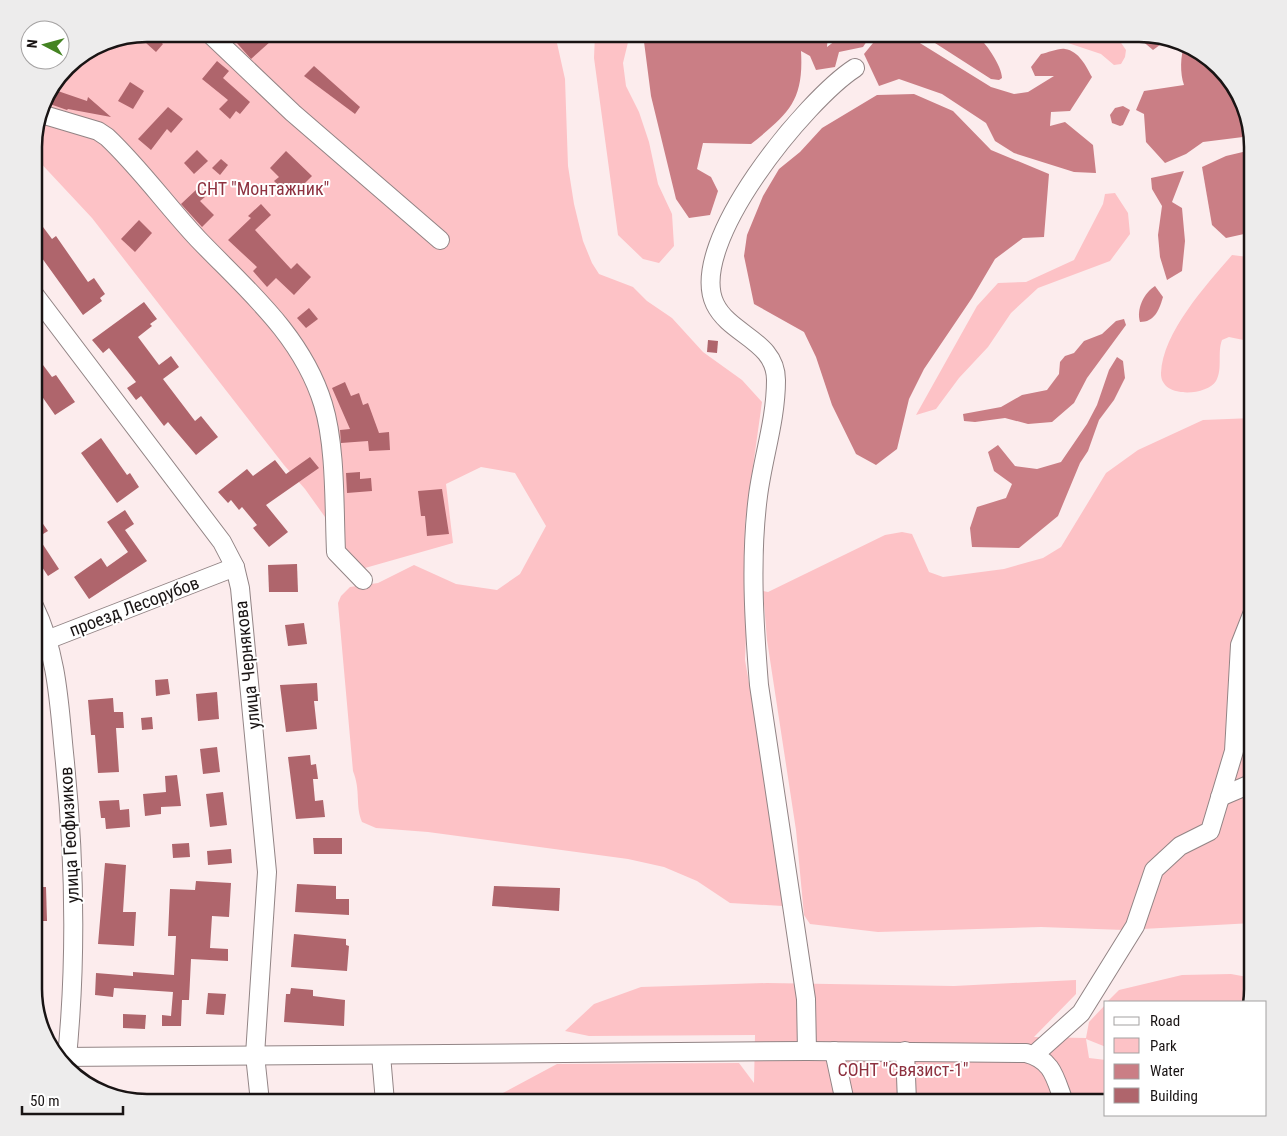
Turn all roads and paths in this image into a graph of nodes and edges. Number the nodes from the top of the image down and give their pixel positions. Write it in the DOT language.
graph roads {
  1 [pos="219,43"];
  2 [pos="855,68"];
  3 [pos="48,116"];
  4 [pos="440,240"];
  5 [pos="43,306"];
  6 [pos="235,568"];
  7 [pos="363,580"];
  8 [pos="1244,635"];
  9 [pos="43,642"];
  10 [pos="43,648"];
  11 [pos="1244,787"];
  12 [pos="1220,797"];
  13 [pos="807,1051"];
  14 [pos="834,1051"];
  15 [pos="905,1051"];
  16 [pos="65,1053"];
  17 [pos="255,1055"];
  18 [pos="381,1055"];
  19 [pos="1034,1055"];
  20 [pos="71,1061"];
  21 [pos="259,1094"];
  22 [pos="384,1094"];
  23 [pos="843,1094"];
  24 [pos="907,1094"];
  25 [pos="1061,1094"];
  1 -- 4 [label="street"];
  2 -- 13 [label="street"];
  3 -- 7 [label="street"];
  5 -- 6 [label="street, улица Чернякова"];
  6 -- 9 [label="street, проезд Лесорубов"];
  6 -- 17 [label="street, улица Чернякова"];
  8 -- 12 [label="street"];
  10 -- 16 [label="street, улица Геофизиков"];
  11 -- 12 [label="street"];
  12 -- 19 [label="street"];
  13 -- 14 [label="street"];
  13 -- 18 [label="street"];
  14 -- 15 [label="street"];
  14 -- 23 [label="street"];
  15 -- 19 [label="street"];
  15 -- 24 [label="street"];
  17 -- 18 [label="street"];
  17 -- 20 [label="street"];
  17 -- 21 [label="street, улица Чернякова"];
  18 -- 22 [label="street"];
  19 -- 25 [label="street"];
}
